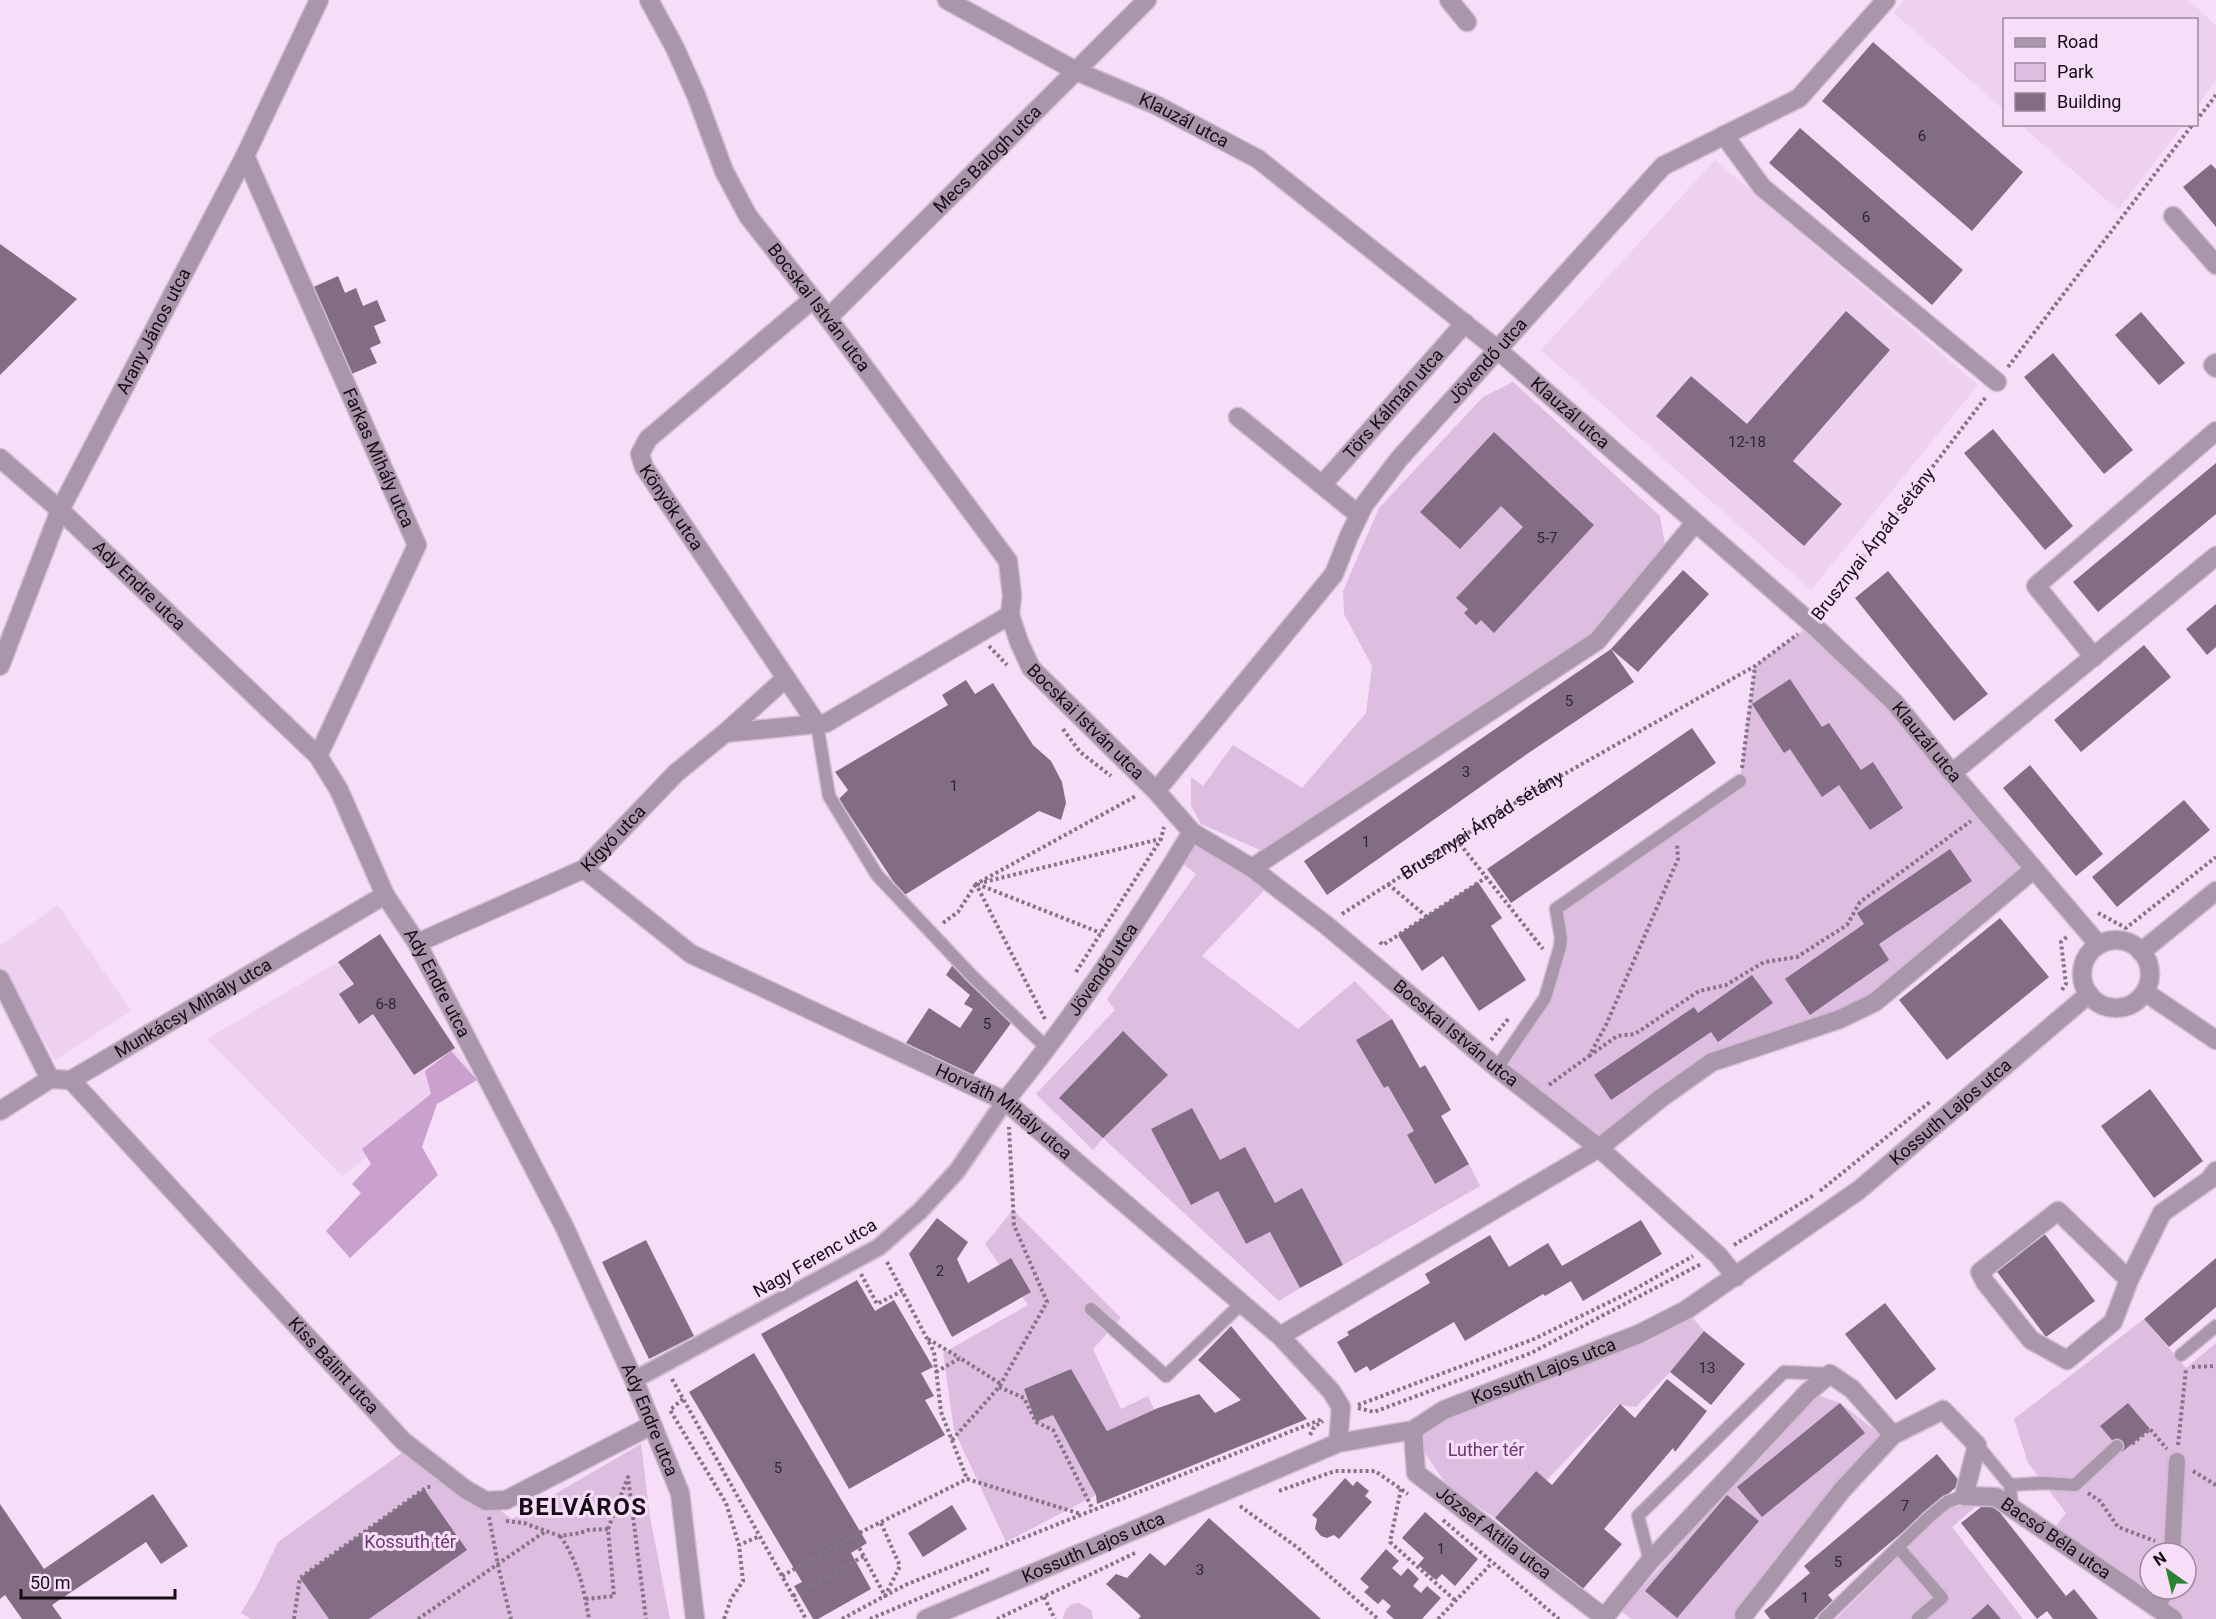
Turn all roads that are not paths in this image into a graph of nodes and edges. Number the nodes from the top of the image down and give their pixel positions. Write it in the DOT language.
graph roads {
  1 [pos="319,0"];
  2 [pos="649,0"];
  3 [pos="947,0"];
  4 [pos="1147,0"];
  5 [pos="1449,0"];
  6 [pos="1886,0"];
  7 [pos="1467,22"];
  8 [pos="1076,71"];
  9 [pos="1724,135"];
  10 [pos="245,156"];
  11 [pos="2173,216"];
  12 [pos="2216,265"];
  13 [pos="813,299"];
  14 [pos="828,318"];
  15 [pos="1465,323"];
  16 [pos="1498,350"];
  17 [pos="2216,363"];
  18 [pos="2216,368"];
  19 [pos="1997,382"];
  20 [pos="1238,417"];
  21 [pos="2216,431"];
  22 [pos="0,458"];
  23 [pos="1322,485"];
  24 [pos="60,510"];
  25 [pos="1359,515"];
  26 [pos="1695,523"];
  27 [pos="2216,556"];
  28 [pos="1010,615"];
  29 [pos="2094,657"];
  30 [pos="0,666"];
  31 [pos="786,678"];
  32 [pos="817,724"];
  33 [pos="725,734"];
  34 [pos="318,756"];
  35 [pos="1952,774"];
  36 [pos="1740,781"];
  37 [pos="1150,796"];
  38 [pos="1192,832"];
  39 [pos="1252,868"];
  40 [pos="584,869"];
  41 [pos="2034,869"];
  42 [pos="2216,891"];
  43 [pos="385,895"];
  44 [pos="417,943"];
  45 [pos="2099,945"];
  46 [pos="2141,952"];
  47 [pos="0,979"];
  48 [pos="2145,992"];
  49 [pos="2088,994"];
  50 [pos="2216,1040"];
  51 [pos="1048,1049"];
  52 [pos="1497,1068"];
  53 [pos="50,1079"];
  54 [pos="71,1080"];
  55 [pos="1003,1105"];
  56 [pos="0,1111"];
  57 [pos="1599,1148"];
  58 [pos="2216,1171"];
  59 [pos="1736,1277"];
  60 [pos="2129,1280"];
  61 [pos="1242,1303"];
  62 [pos="1091,1309"];
  63 [pos="2216,1326"];
  64 [pos="1280,1336"];
  65 [pos="2181,1355"];
  66 [pos="1830,1374"];
  67 [pos="634,1380"];
  68 [pos="652,1425"];
  69 [pos="1413,1430"];
  70 [pos="1893,1435"];
  71 [pos="1338,1443"];
  72 [pos="1977,1445"];
  73 [pos="2115,1448"];
  74 [pos="2176,1461"];
  75 [pos="2010,1485"];
  76 [pos="1964,1496"];
  77 [pos="2012,1508"];
  78 [pos="2172,1541"];
  79 [pos="1898,1547"];
  80 [pos="1650,1561"];
  81 [pos="2160,1601"];
  82 [pos="2157,1608"];
  83 [pos="1746,1617"];
  84 [pos="1605,1618"];
  85 [pos="1918,1618"];
  86 [pos="695,1619"];
  87 [pos="926,1619"];
  88 [pos="1824,1619"];
  89 [pos="2174,1619"];
  1 -- 10 [label="street, Arany János utca"];
  2 -- 13 [label="street, Bocskai István utca"];
  3 -- 8 [label="street, Klauzál utca"];
  4 -- 8 [label="street, Mecs Balogh utca"];
  5 -- 7 [label="street"];
  6 -- 9 [label="street, Jövendő utca"];
  8 -- 14 [label="street, Mecs Balogh utca"];
  8 -- 15 [label="street, Klauzál utca"];
  9 -- 16 [label="street, Jövendő utca"];
  9 -- 19 [label="street"];
  10 -- 24 [label="street, Arany János utca"];
  10 -- 34 [label="street, Farkas Mihály utca"];
  11 -- 12 [label="street"];
  13 -- 14 [label="street, Bocskai István utca"];
  13 -- 31 [label="street, Könyök utca"];
  14 -- 28 [label="street, Bocskai István utca"];
  15 -- 16 [label="street, Klauzál utca"];
  15 -- 23 [label="street, Törs Kálmán utca"];
  16 -- 25 [label="street, Jövendő utca"];
  16 -- 26 [label="street, Klauzál utca"];
  17 -- 18 [label="street"];
  20 -- 23 [label="street"];
  21 -- 29 [label="street"];
  22 -- 24 [label="street, Ady Endre utca"];
  23 -- 25 [label="street"];
  24 -- 30 [label="street, Arany János utca"];
  24 -- 34 [label="street, Ady Endre utca"];
  25 -- 37 [label="street, Jövendő utca"];
  26 -- 35 [label="street, Klauzál utca"];
  26 -- 39 [label="street"];
  27 -- 29 [label="street"];
  28 -- 32 [label="street"];
  28 -- 37 [label="street, Bocskai István utca"];
  29 -- 35 [label="street"];
  31 -- 32 [label="street, Könyök utca"];
  31 -- 33 [label="street, Kígyó utca"];
  32 -- 33 [label="street"];
  32 -- 51 [label="lane"];
  33 -- 40 [label="street, Kígyó utca"];
  34 -- 43 [label="street, Ady Endre utca"];
  35 -- 41 [label="street, Klauzál utca"];
  36 -- 52 [label="lane"];
  37 -- 38 [label="street, Bocskai István utca"];
  38 -- 39 [label="street, Bocskai István utca"];
  38 -- 51 [label="street, Jövendő utca"];
  39 -- 52 [label="street, Bocskai István utca"];
  40 -- 44 [label="street, Kígyó utca"];
  40 -- 55 [label="street, Horváth Mihály utca"];
  41 -- 45 [label="street, Klauzál utca"];
  41 -- 57 [label="street"];
  42 -- 46 [label="street"];
  43 -- 44 [label="street, Ady Endre utca"];
  43 -- 54 [label="street, Munkácsy Mihály utca"];
  44 -- 67 [label="street, Ady Endre utca"];
  45 -- 46 [label="street"];
  45 -- 49 [label="street"];
  46 -- 48 [label="street"];
  47 -- 53 [label="street"];
  48 -- 49 [label="street"];
  48 -- 50 [label="street"];
  49 -- 59 [label="street, Kossuth Lajos utca"];
  51 -- 55 [label="street, Jövendő utca"];
  52 -- 57 [label="street, Bocskai István utca"];
  53 -- 54 [label="street"];
  53 -- 56 [label="street"];
  54 -- 68 [label="street, Kiss Bálint utca"];
  55 -- 61 [label="street, Horváth Mihály utca"];
  55 -- 67 [label="street, Nagy Ferenc utca"];
  57 -- 59 [label="street, Bocskai István utca"];
  57 -- 64 [label="street"];
  58 -- 60 [label="street"];
  59 -- 69 [label="street, Kossuth Lajos utca"];
  60 -- 60 [label="street"];
  61 -- 62 [label="lane"];
  61 -- 64 [label="street, Horváth Mihály utca"];
  63 -- 65 [label="lane"];
  64 -- 71 [label="street, Horváth Mihály utca"];
  66 -- 70 [label="street"];
  66 -- 80 [label="street"];
  66 -- 80 [label="lane"];
  67 -- 68 [label="street, Ady Endre utca"];
  68 -- 86 [label="street, Ady Endre utca"];
  69 -- 71 [label="street, Kossuth Lajos utca"];
  69 -- 84 [label="street, József Attila utca"];
  70 -- 72 [label="street"];
  70 -- 83 [label="street"];
  71 -- 87 [label="street, Kossuth Lajos utca"];
  72 -- 75 [label="lane"];
  72 -- 76 [label="street"];
  73 -- 75 [label="lane"];
  74 -- 78 [label="street"];
  75 -- 77 [label="lane"];
  76 -- 77 [label="street, Bacsó Béla utca"];
  76 -- 79 [label="lane"];
  77 -- 82 [label="street, Bacsó Béla utca"];
  79 -- 85 [label="lane"];
  79 -- 88 [label="lane"];
  80 -- 84 [label="street"];
  81 -- 82 [label="street"];
  82 -- 89 [label="street, Bacsó Béla utca"];
}
